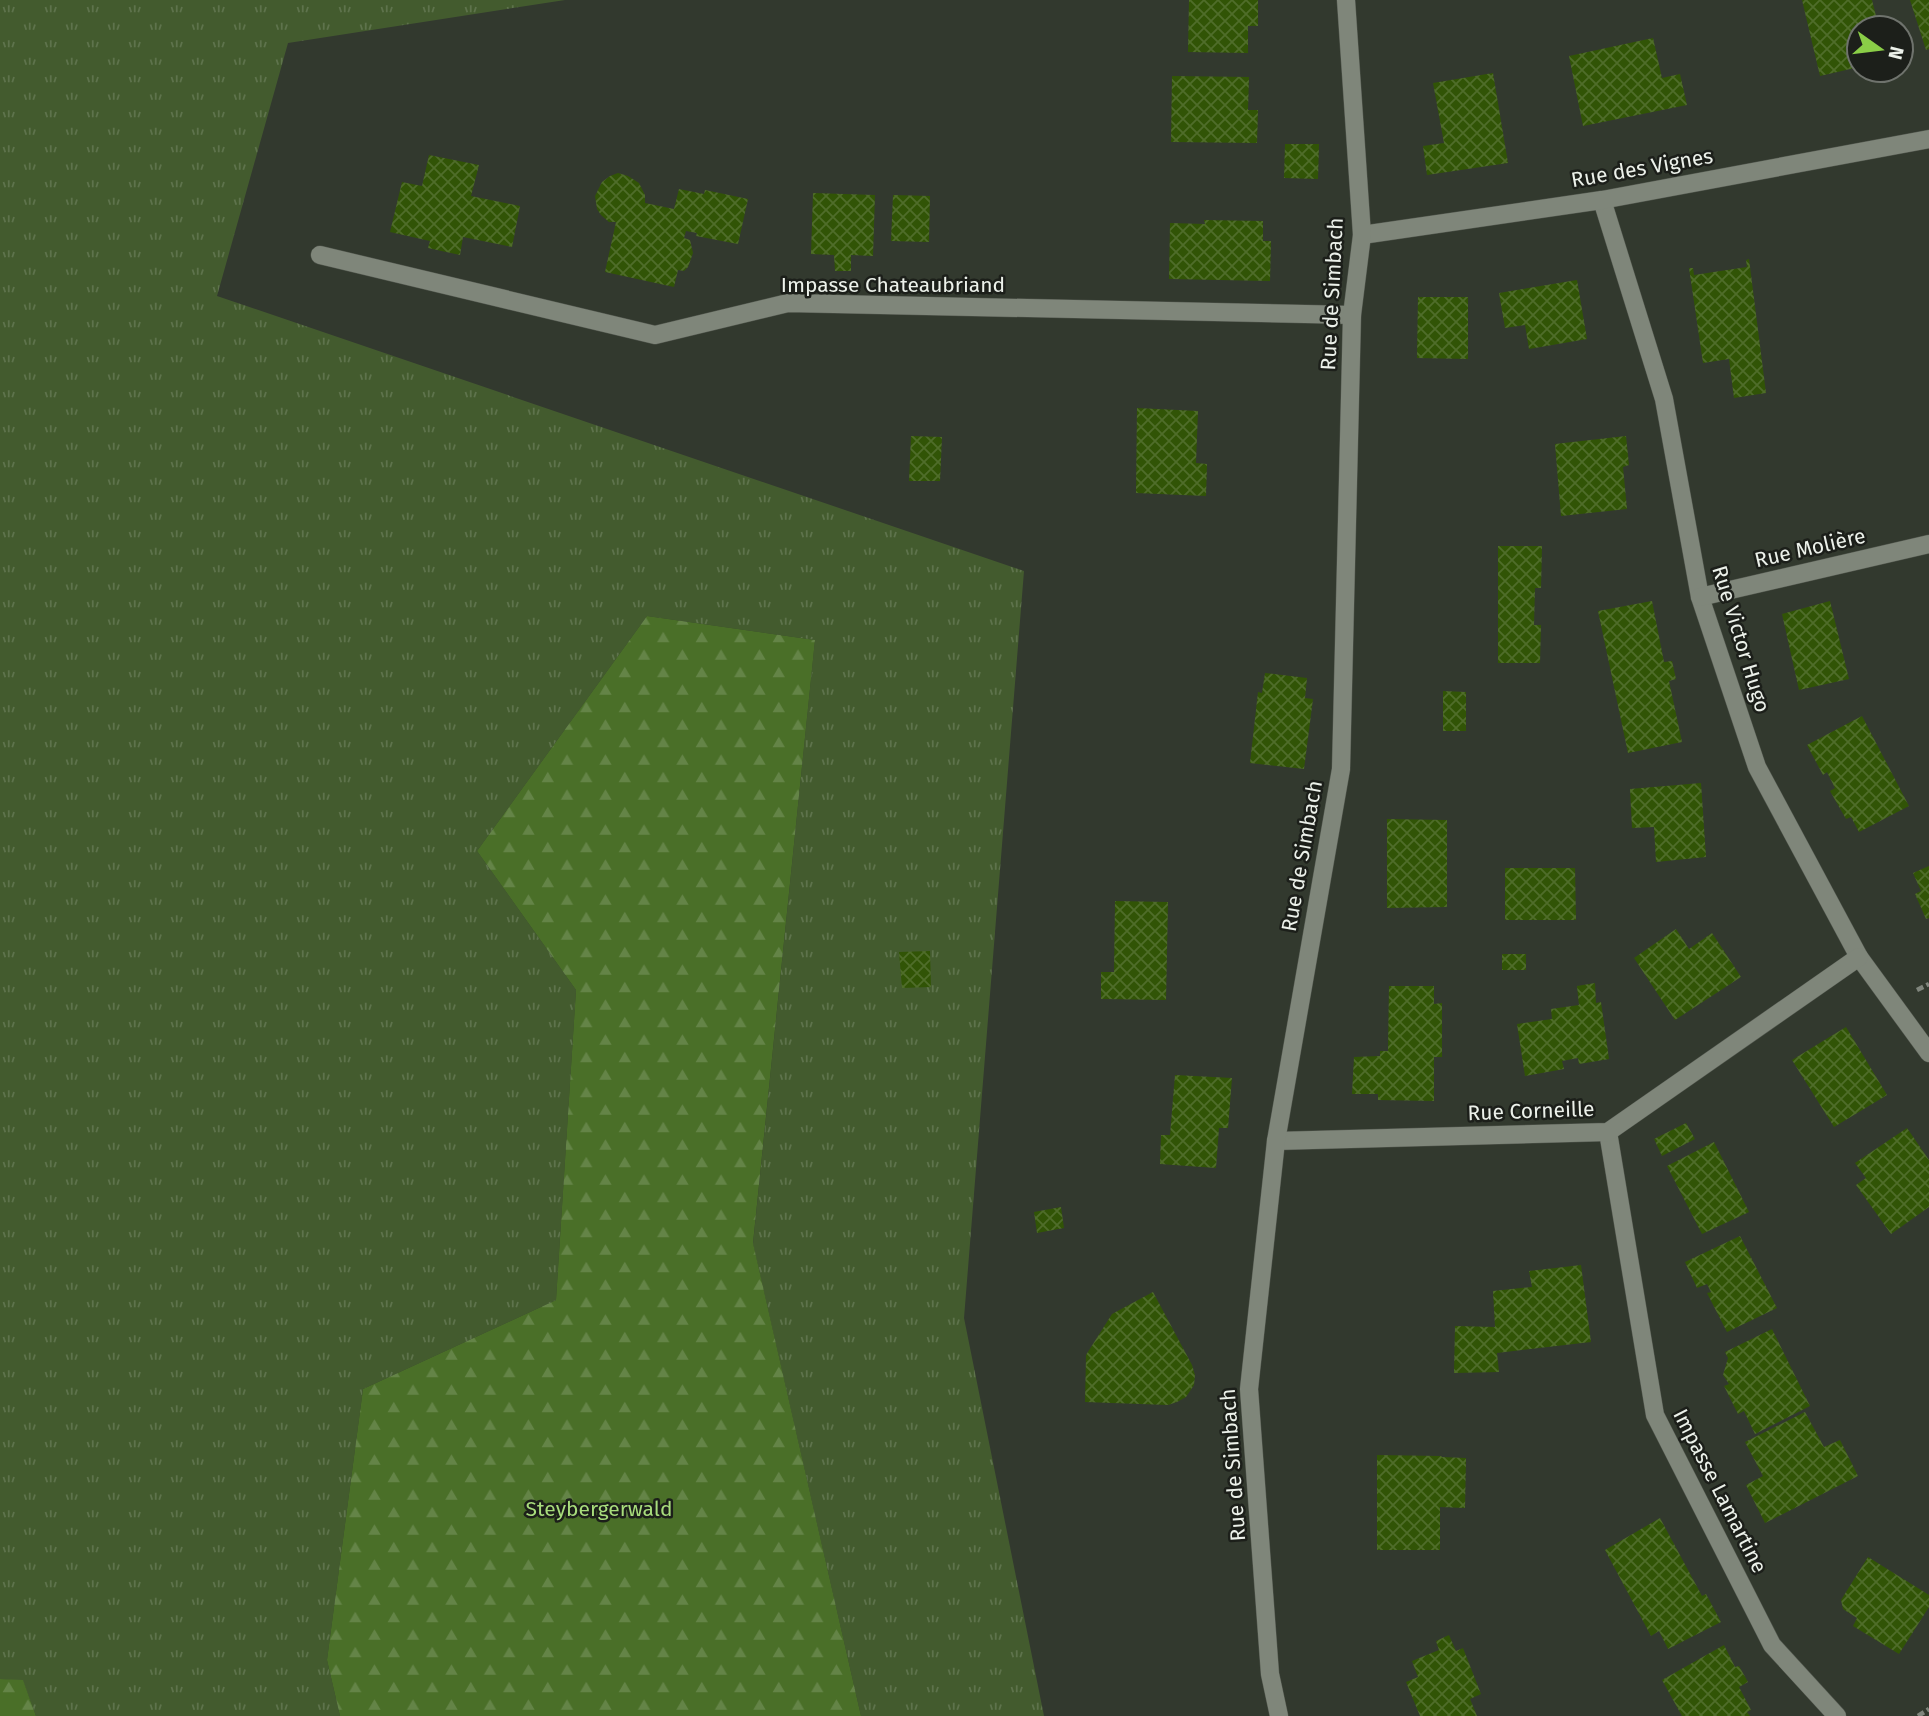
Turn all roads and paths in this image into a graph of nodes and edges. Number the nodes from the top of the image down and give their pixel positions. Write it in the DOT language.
graph roads {
  1 [pos="1346,0"];
  2 [pos="1929,139"];
  3 [pos="1602,200"];
  4 [pos="1362,235"];
  5 [pos="320,255"];
  6 [pos="1352,315"];
  7 [pos="1929,544"];
  8 [pos="1700,597"];
  9 [pos="1859,957"];
  10 [pos="1929,1053"];
  11 [pos="1608,1132"];
  12 [pos="1276,1141"];
  13 [pos="1929,1709"];
  14 [pos="1279,1716"];
  15 [pos="1838,1716"];
  16 [pos="1918,1716"];
  1 -- 4 [label="street, Rue de Simbach"];
  2 -- 3 [label="street, Rue des Vignes"];
  3 -- 4 [label="street, Rue des Vignes"];
  3 -- 8 [label="street, Rue Victor Hugo"];
  4 -- 6 [label="street, Rue de Simbach"];
  5 -- 6 [label="street, Impasse Chateaubriand"];
  6 -- 12 [label="street, Rue de Simbach"];
  7 -- 8 [label="street, Rue Molière"];
  8 -- 9 [label="street, Rue Victor Hugo"];
  9 -- 10 [label="street, Rue Victor Hugo"];
  9 -- 11 [label="street, Rue Corneille"];
  11 -- 12 [label="street, Rue Corneille"];
  11 -- 15 [label="street, Impasse Lamartine"];
  12 -- 14 [label="street, Rue de Simbach"];
  13 -- 16 [label="path"];
}
